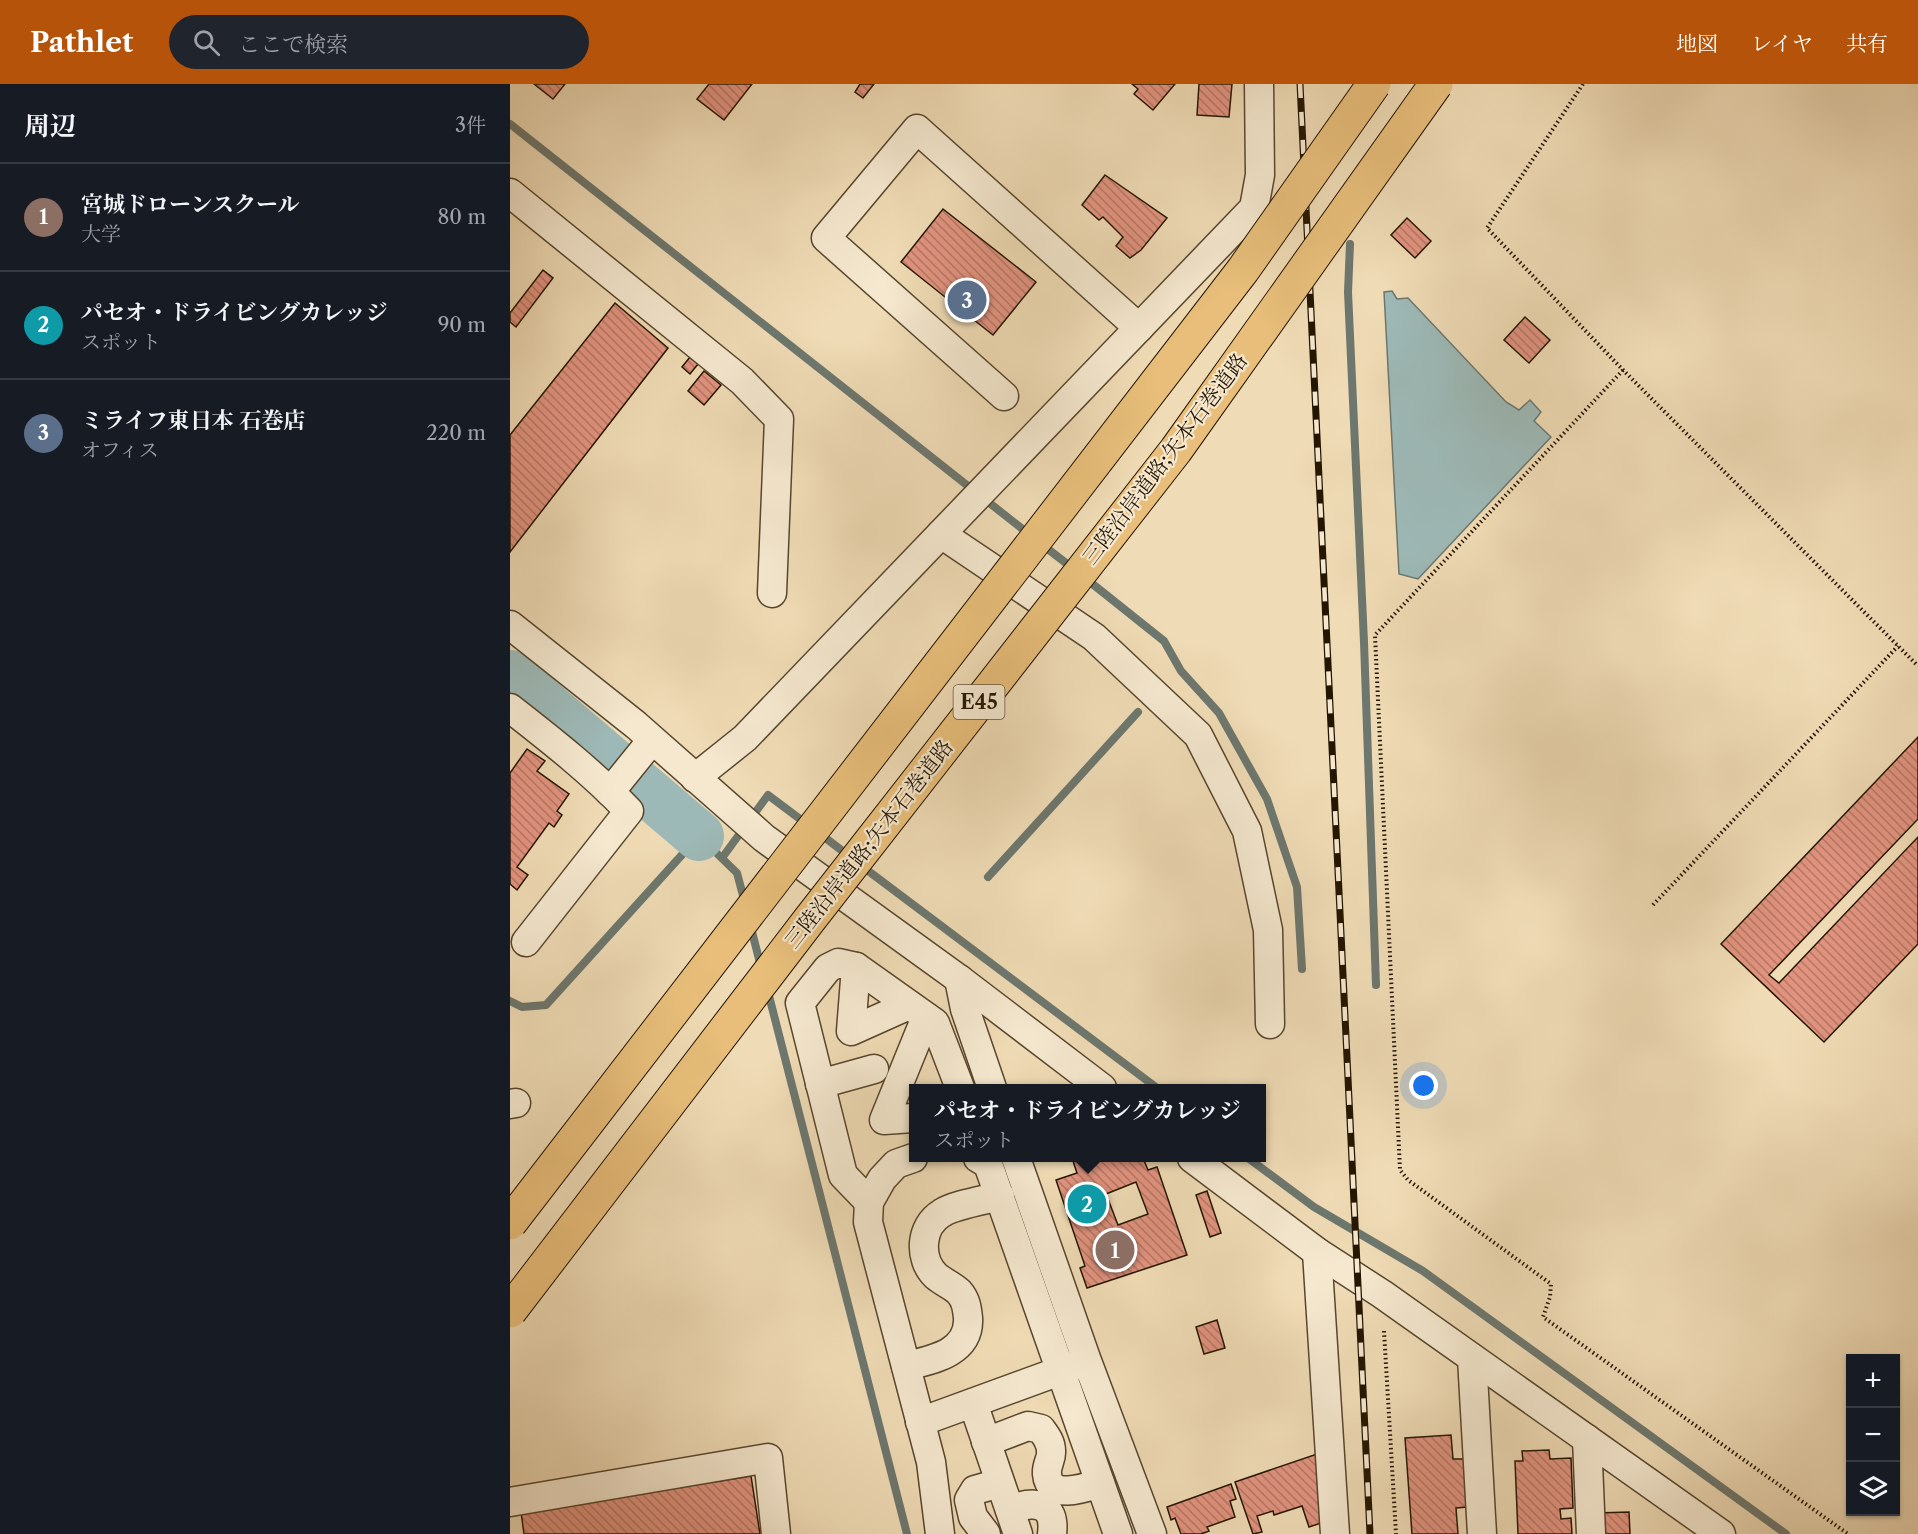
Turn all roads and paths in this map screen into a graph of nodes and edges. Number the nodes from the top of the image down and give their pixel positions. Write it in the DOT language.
graph roads {
  1 [pos="1259,84"];
  2 [pos="1374,84"];
  3 [pos="1436,84"];
  4 [pos="1584,84"];
  5 [pos="510,193"];
  6 [pos="1138,328"];
  7 [pos="1623,370"];
  8 [pos="1004,396"];
  9 [pos="941,534"];
  10 [pos="772,594"];
  11 [pos="510,626"];
  12 [pos="1898,646"];
  13 [pos="1918,666"];
  14 [pos="510,708"];
  15 [pos="651,740"];
  16 [pos="695,778"];
  17 [pos="610,792"];
  18 [pos="1653,905"];
  19 [pos="526,942"];
  20 [pos="856,967"];
  21 [pos="959,979"];
  22 [pos="918,1011"];
  23 [pos="1270,1024"];
  24 [pos="874,1069"];
  25 [pos="820,1084"];
  26 [pos="958,1084"];
  27 [pos="990,1084"];
  28 [pos="1096,1084"];
  29 [pos="909,1118"];
  30 [pos="909,1159"];
  31 [pos="985,1162"];
  32 [pos="1017,1162"];
  33 [pos="1197,1162"];
  34 [pos="1000,1196"];
  35 [pos="869,1202"];
  36 [pos="510,1223"];
  37 [pos="1317,1252"];
  38 [pos="1382,1294"];
  39 [pos="510,1311"];
  40 [pos="1472,1358"];
  41 [pos="1087,1361"];
  42 [pos="906,1366"];
  43 [pos="1060,1371"];
  44 [pos="973,1403"];
  45 [pos="920,1422"];
  46 [pos="1587,1439"];
  47 [pos="986,1442"];
  48 [pos="1000,1483"];
  49 [pos="1100,1483"];
  50 [pos="510,1502"];
  51 [pos="1014,1522"];
  52 [pos="776,1534"];
  53 [pos="940,1534"];
  54 [pos="986,1534"];
  55 [pos="1052,1534"];
  56 [pos="1118,1534"];
  57 [pos="1152,1534"];
  58 [pos="1335,1534"];
  59 [pos="1396,1534"];
  60 [pos="1482,1534"];
  61 [pos="1591,1534"];
  62 [pos="1720,1534"];
  63 [pos="1848,1534"];
  1 -- 6 [label="street"];
  2 -- 36 [label="highway, E45, bridge"];
  3 -- 39 [label="highway, 三陸沿岸道路;矢本石巻道路 / E45, bridge"];
  4 -- 7 [label="path"];
  5 -- 10 [label="street"];
  6 -- 8 [label="street"];
  6 -- 9 [label="street"];
  7 -- 12 [label="path"];
  7 -- 63 [label="path"];
  9 -- 16 [label="street"];
  9 -- 23 [label="street"];
  11 -- 15 [label="street"];
  12 -- 13 [label="path"];
  12 -- 18 [label="path"];
  14 -- 17 [label="street"];
  15 -- 16 [label="street"];
  15 -- 17 [label="street"];
  16 -- 21 [label="street"];
  17 -- 19 [label="street"];
  20 -- 22 [label="street"];
  20 -- 22 [label="street"];
  20 -- 25 [label="street"];
  21 -- 27 [label="street"];
  21 -- 28 [label="street"];
  22 -- 26 [label="street"];
  22 -- 29 [label="street"];
  24 -- 25 [label="street"];
  25 -- 35 [label="street"];
  30 -- 35 [label="street"];
  31 -- 34 [label="street"];
  32 -- 41 [label="street"];
  33 -- 37 [label="street"];
  34 -- 42 [label="street"];
  34 -- 43 [label="street"];
  35 -- 42 [label="street"];
  37 -- 38 [label="street"];
  37 -- 58 [label="street"];
  38 -- 40 [label="street"];
  38 -- 59 [label="path"];
  40 -- 46 [label="street"];
  40 -- 60 [label="street"];
  41 -- 43 [label="street"];
  41 -- 57 [label="street"];
  42 -- 45 [label="street"];
  43 -- 44 [label="street"];
  43 -- 49 [label="street"];
  44 -- 45 [label="street"];
  44 -- 47 [label="street"];
  45 -- 53 [label="street"];
  46 -- 61 [label="street"];
  46 -- 62 [label="street"];
  47 -- 48 [label="street"];
  47 -- 49 [label="street"];
  48 -- 51 [label="street"];
  48 -- 54 [label="street"];
  49 -- 56 [label="street"];
  50 -- 52 [label="street"];
  51 -- 55 [label="street"];
}
